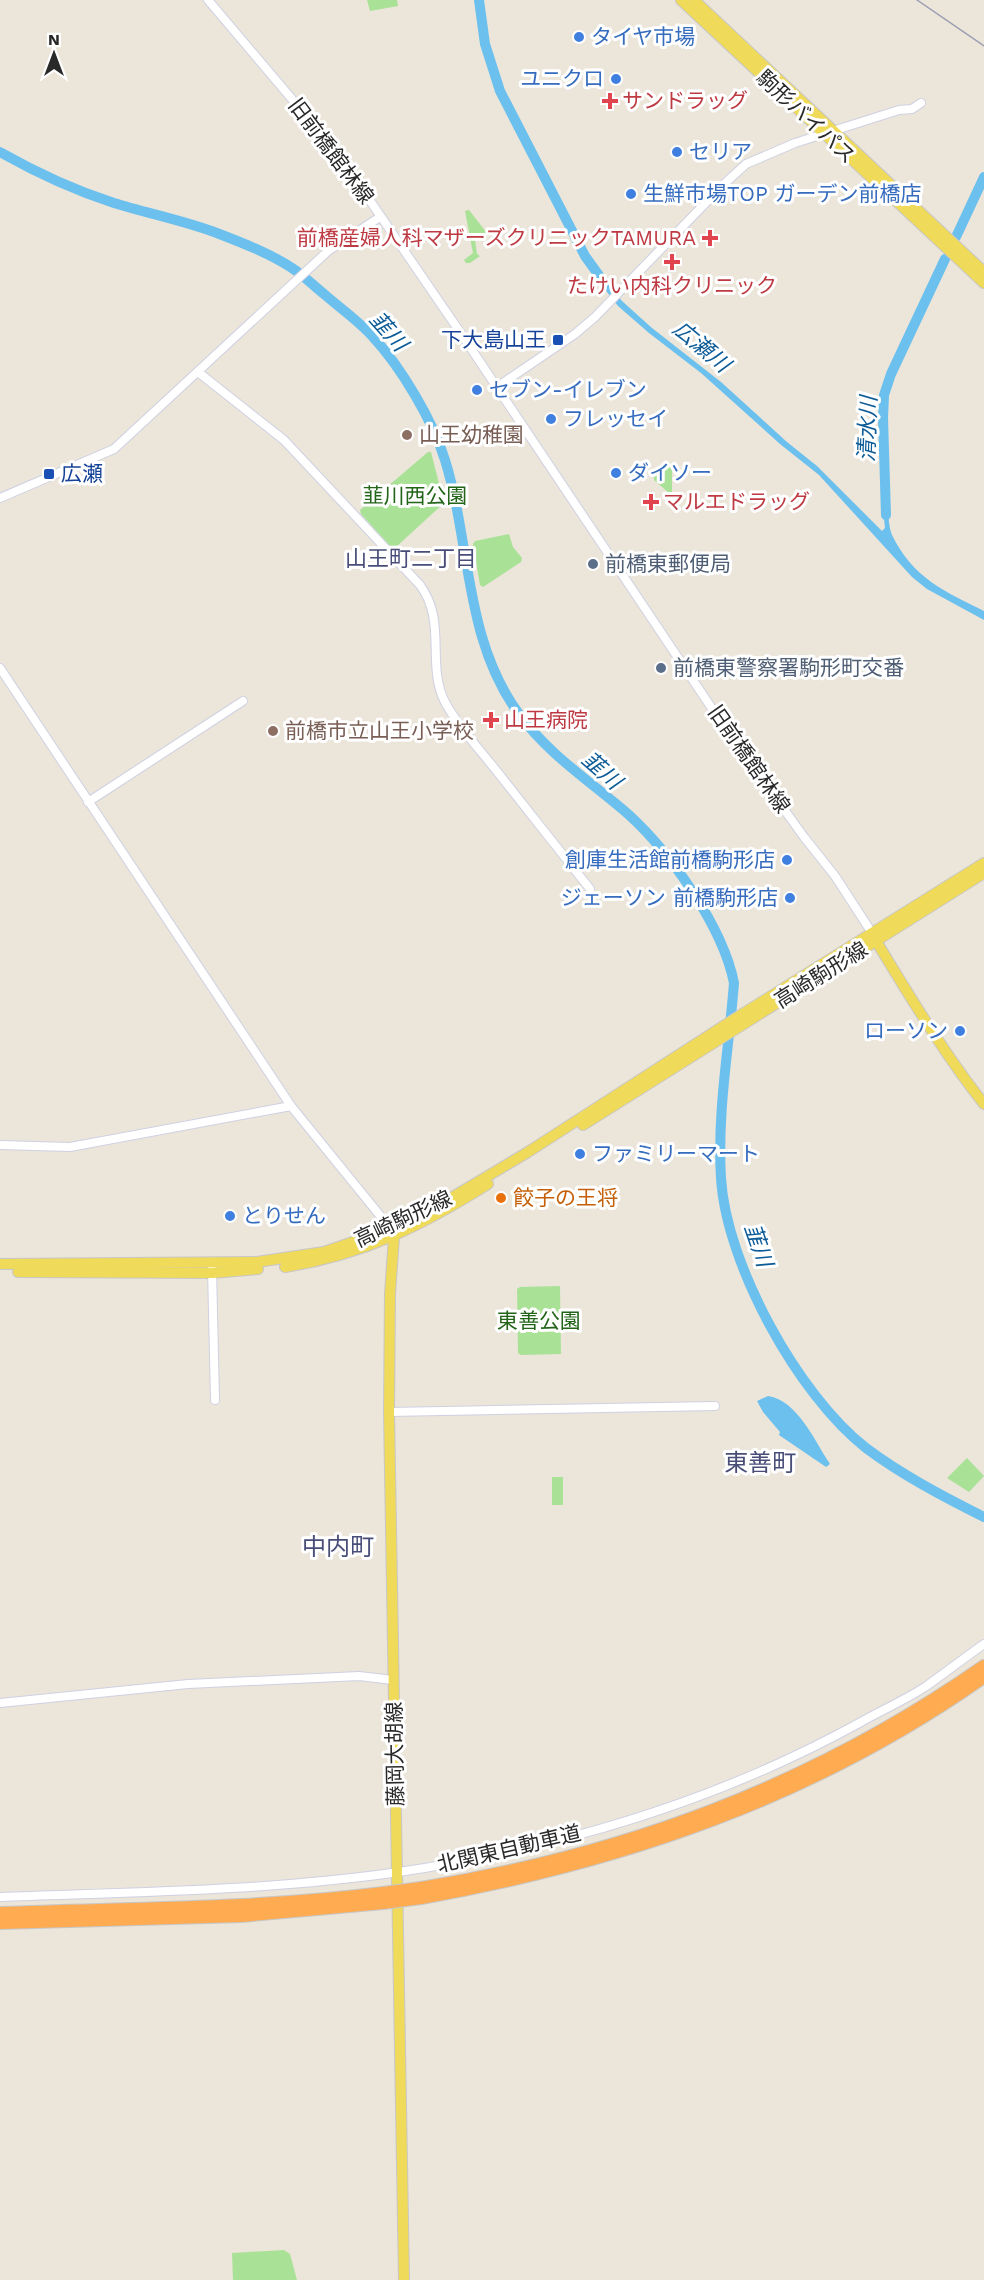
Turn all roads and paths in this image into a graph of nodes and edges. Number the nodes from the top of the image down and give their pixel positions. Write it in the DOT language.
graph roads {
  1 [pos="208,0"];
  2 [pos="681,0"];
  3 [pos="694,0"];
  4 [pos="921,103"];
  5 [pos="828,132"];
  6 [pos="380,218"];
  7 [pos="963,264"];
  8 [pos="984,272"];
  9 [pos="984,284"];
  10 [pos="984,290"];
  11 [pos="198,372"];
  12 [pos="497,387"];
  13 [pos="0,498"];
  14 [pos="0,668"];
  15 [pos="243,701"];
  16 [pos="88,802"];
  17 [pos="984,863"];
  18 [pos="984,873"];
  19 [pos="590,889"];
  20 [pos="874,937"];
  21 [pos="984,1104"];
  22 [pos="291,1106"];
  23 [pos="0,1145"];
  24 [pos="393,1233"];
  25 [pos="0,1264"];
  26 [pos="212,1268"];
  27 [pos="0,1271"];
  28 [pos="215,1400"];
  29 [pos="715,1406"];
  30 [pos="389,1412"];
  31 [pos="984,1644"];
  32 [pos="984,1666"];
  33 [pos="984,1677"];
  34 [pos="393,1680"];
  35 [pos="0,1703"];
  36 [pos="398,1872"];
  37 [pos="421,1893"];
  38 [pos="0,1897"];
  39 [pos="383,1898"];
  40 [pos="0,1913"];
  41 [pos="0,1923"];
  42 [pos="404,2280"];
  1 -- 6 [label="street, 旧前橋館林線"];
  2 -- 5 [label="main road, 駒形バイパス"];
  3 -- 5 [label="main road, 駒形バイパス"];
  4 -- 5 [label="street"];
  5 -- 7 [label="main road, 駒形バイパス"];
  5 -- 8 [label="main road, 駒形バイパス"];
  5 -- 12 [label="street"];
  6 -- 11 [label="street"];
  6 -- 12 [label="street, 旧前橋館林線"];
  7 -- 9 [label="main road, 駒形バイパス"];
  7 -- 10 [label="main road"];
  11 -- 13 [label="street"];
  11 -- 19 [label="street"];
  12 -- 20 [label="street, 旧前橋館林線"];
  14 -- 16 [label="street"];
  15 -- 16 [label="street"];
  16 -- 22 [label="street"];
  17 -- 20 [label="main road"];
  18 -- 20 [label="main road"];
  20 -- 21 [label="main road"];
  20 -- 24 [label="main road, 高崎駒形線"];
  22 -- 23 [label="street"];
  22 -- 24 [label="street"];
  24 -- 26 [label="main road, 高崎駒形線"];
  24 -- 30 [label="main road, 藤岡大胡線"];
  25 -- 26 [label="main road, 高崎駒形線"];
  26 -- 27 [label="main road, 高崎駒形線"];
  26 -- 28 [label="street"];
  29 -- 30 [label="street"];
  30 -- 34 [label="main road, 藤岡大胡線"];
  31 -- 36 [label="street"];
  32 -- 37 [label="highway, 北関東自動車道"];
  33 -- 37 [label="highway, 北関東自動車道"];
  34 -- 35 [label="street"];
  34 -- 36 [label="main road, 藤岡大胡線"];
  36 -- 38 [label="street"];
  36 -- 42 [label="main road, 藤岡大胡線"];
  37 -- 39 [label="highway, 北関東自動車道, bridge"];
  39 -- 40 [label="highway, 北関東自動車道"];
  39 -- 41 [label="highway, 北関東自動車道"];
}
